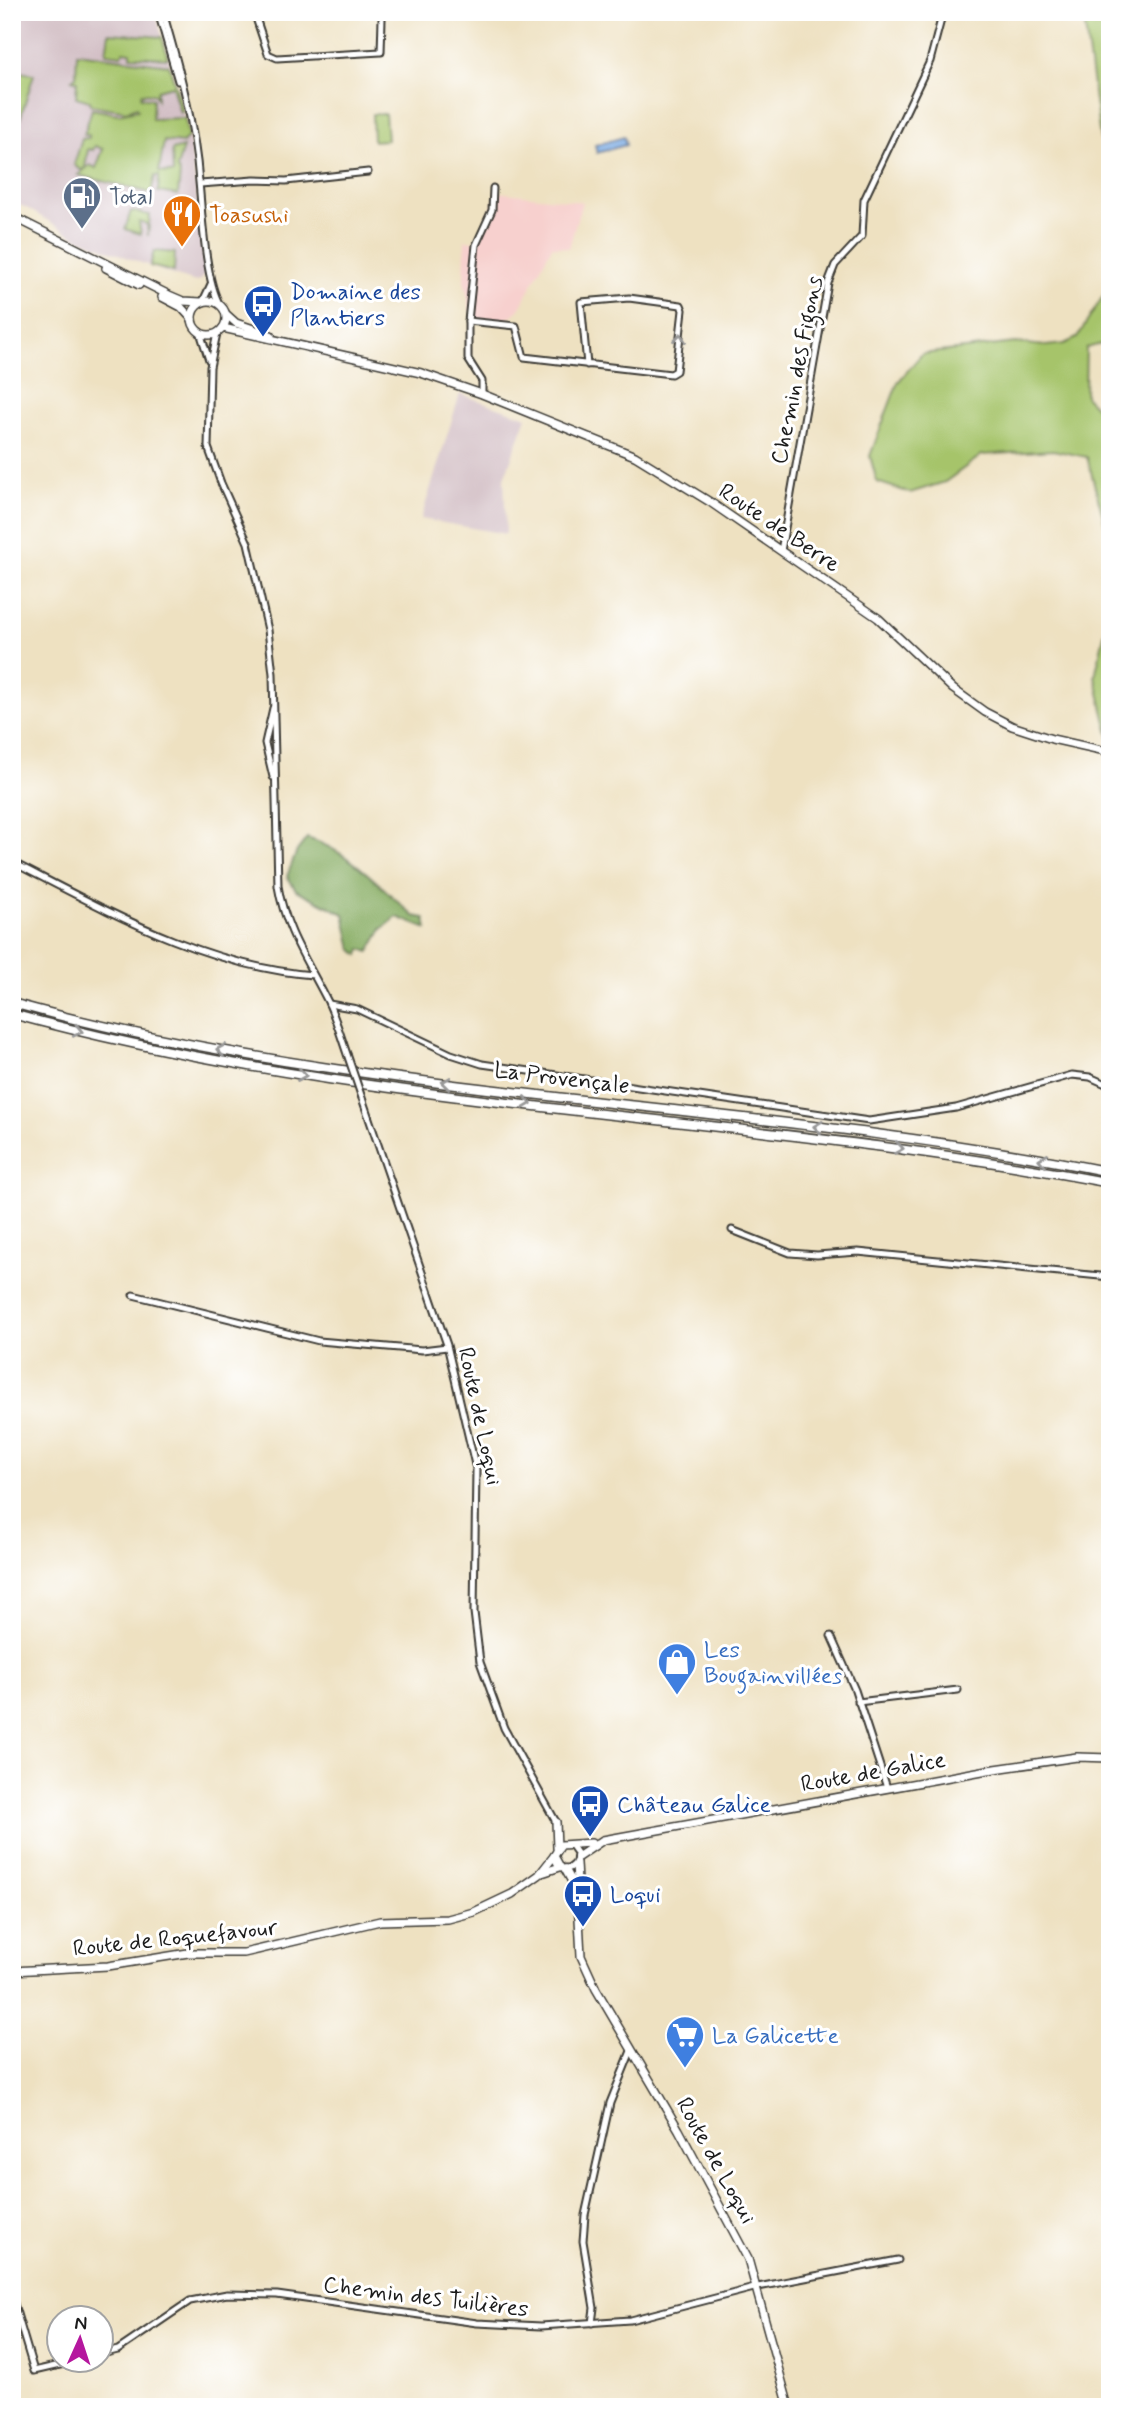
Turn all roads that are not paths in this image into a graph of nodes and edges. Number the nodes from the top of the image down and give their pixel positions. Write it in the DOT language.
graph roads {
  1 [pos="160,12"];
  2 [pos="254,12"];
  3 [pos="943,12"];
  4 [pos="382,19"];
  5 [pos="368,172"];
  6 [pos="200,184"];
  7 [pos="493,188"];
  8 [pos="12,218"];
  9 [pos="212,281"];
  10 [pos="200,302"];
  11 [pos="220,305"];
  12 [pos="226,314"];
  13 [pos="192,319"];
  14 [pos="468,321"];
  15 [pos="220,330"];
  16 [pos="200,332"];
  17 [pos="587,365"];
  18 [pos="210,366"];
  19 [pos="404,369"];
  20 [pos="482,394"];
  21 [pos="781,551"];
  22 [pos="275,705"];
  23 [pos="1110,752"];
  24 [pos="275,782"];
  25 [pos="12,862"];
  26 [pos="313,975"];
  27 [pos="12,1003"];
  28 [pos="329,1004"];
  29 [pos="12,1014"];
  30 [pos="1110,1086"];
  31 [pos="1110,1172"];
  32 [pos="1110,1183"];
  33 [pos="732,1230"];
  34 [pos="1110,1277"];
  35 [pos="133,1295"];
  36 [pos="447,1347"];
  37 [pos="831,1636"];
  38 [pos="958,1690"];
  39 [pos="858,1702"];
  40 [pos="1110,1758"];
  41 [pos="887,1788"];
  42 [pos="556,1822"];
  43 [pos="599,1841"];
  44 [pos="569,1845"];
  45 [pos="555,1852"];
  46 [pos="577,1860"];
  47 [pos="563,1868"];
  48 [pos="538,1875"];
  49 [pos="576,1891"];
  50 [pos="12,1972"];
  51 [pos="631,2051"];
  52 [pos="898,2260"];
  53 [pos="758,2287"];
  54 [pos="12,2298"];
  55 [pos="592,2323"];
  56 [pos="116,2350"];
  57 [pos="46,2368"];
  58 [pos="789,2407"];
  1 -- 6 [label="street"];
  2 -- 4 [label="street"];
  3 -- 21 [label="street, Chemin des Figons"];
  5 -- 6 [label="street"];
  6 -- 9 [label="street"];
  7 -- 14 [label="street"];
  8 -- 10 [label="main road"];
  8 -- 13 [label="main road"];
  9 -- 10 [label="street"];
  9 -- 11 [label="street"];
  10 -- 11 [label="main road"];
  10 -- 13 [label="main road"];
  11 -- 12 [label="main road"];
  12 -- 15 [label="main road"];
  12 -- 19 [label="main road, Route de Berre"];
  13 -- 16 [label="main road"];
  14 -- 17 [label="street"];
  14 -- 20 [label="street"];
  15 -- 16 [label="main road"];
  15 -- 18 [label="street"];
  15 -- 19 [label="main road, Route de Berre"];
  16 -- 18 [label="street"];
  17 -- 17 [label="street, one-way"];
  18 -- 22 [label="street"];
  19 -- 20 [label="main road, Route de Berre"];
  20 -- 21 [label="main road, Route de Berre"];
  21 -- 23 [label="main road, Route de Berre"];
  22 -- 24 [label="street"];
  22 -- 24 [label="street"];
  24 -- 26 [label="street, Route de Loqui"];
  25 -- 26 [label="street"];
  26 -- 28 [label="street, Route de Loqui"];
  31 -- 27 [label="highway, La Provençale, one-way"];
  28 -- 30 [label="street"];
  28 -- 36 [label="street, Route de Loqui, bridge"];
  29 -- 32 [label="highway, La Provençale, one-way"];
  33 -- 34 [label="street"];
  35 -- 36 [label="street"];
  36 -- 42 [label="street, Route de Loqui"];
  37 -- 39 [label="street"];
  38 -- 39 [label="street"];
  39 -- 41 [label="street"];
  40 -- 41 [label="main road, Route de Galice"];
  41 -- 43 [label="main road, Route de Galice"];
  42 -- 44 [label="main road"];
  42 -- 45 [label="main road"];
  43 -- 44 [label="main road, Route de Galice"];
  43 -- 46 [label="main road"];
  44 -- 45 [label="main road, Route de Galice"];
  44 -- 46 [label="street"];
  45 -- 47 [label="main road"];
  45 -- 48 [label="main road"];
  46 -- 47 [label="street"];
  46 -- 49 [label="main road, Route de Loqui"];
  47 -- 48 [label="main road"];
  47 -- 49 [label="main road"];
  48 -- 50 [label="main road, Route de Roquefavour"];
  49 -- 51 [label="main road, Route de Loqui"];
  51 -- 53 [label="main road, Route de Loqui"];
  51 -- 55 [label="street"];
  52 -- 53 [label="street, Chemin des Tuilières"];
  53 -- 55 [label="street, Chemin des Tuilières"];
  53 -- 58 [label="main road, Route de Loqui"];
  54 -- 57 [label="street"];
  55 -- 56 [label="street, Chemin des Tuilières"];
}
